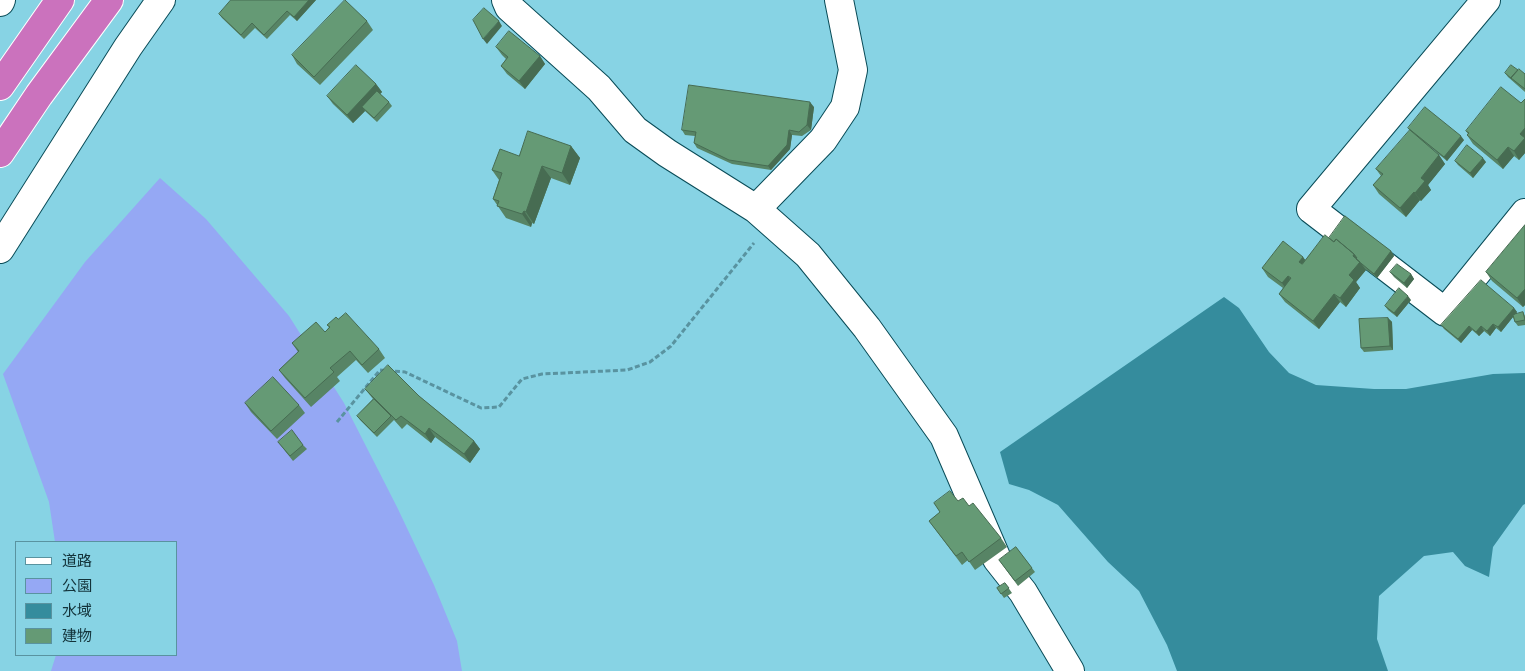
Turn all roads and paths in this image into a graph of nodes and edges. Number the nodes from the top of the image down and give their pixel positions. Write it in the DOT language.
graph roads {
  1 [pos="54,0"];
  2 [pos="60,0"];
  3 [pos="109,0"];
  4 [pos="161,0"];
  5 [pos="506,0"];
  6 [pos="839,0"];
  7 [pos="1486,0"];
  8 [pos="32,40"];
  9 [pos="0,86"];
  10 [pos="0,153"];
  11 [pos="1525,213"];
  12 [pos="764,216"];
  13 [pos="0,248"];
  14 [pos="337,422"];
  15 [pos="1070,671"];
  1 -- 8 [label="street"];
  2 -- 8 [label="highway"];
  3 -- 10 [label="highway"];
  4 -- 13 [label="street"];
  5 -- 12 [label="street"];
  6 -- 12 [label="street"];
  7 -- 11 [label="street"];
  8 -- 9 [label="highway"];
  12 -- 14 [label="path"];
  12 -- 15 [label="street"];
}
